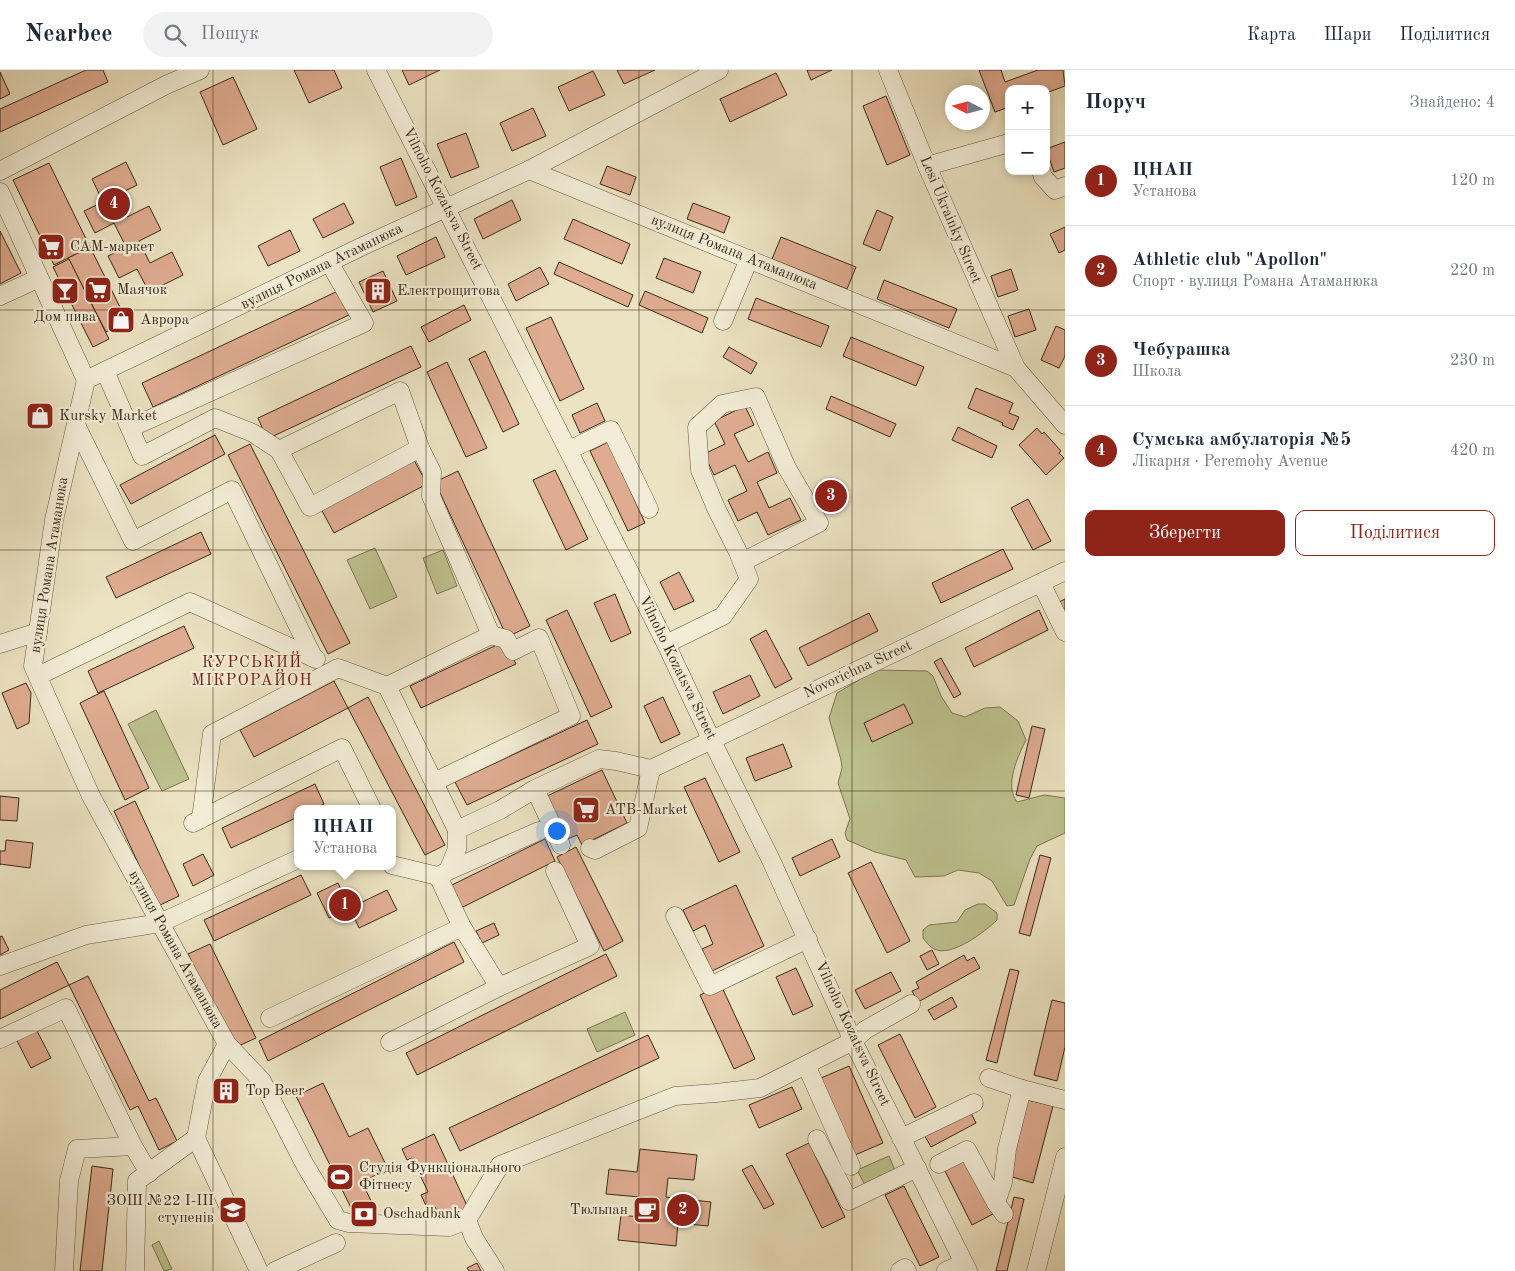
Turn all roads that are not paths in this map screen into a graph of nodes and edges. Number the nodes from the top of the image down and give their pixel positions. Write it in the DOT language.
graph roads {
  1 [pos="200,70"];
  2 [pos="376,70"];
  3 [pos="719,70"];
  4 [pos="888,70"];
  5 [pos="1005,144"];
  6 [pos="927,166"];
  7 [pos="529,170"];
  8 [pos="0,171"];
  9 [pos="1042,175"];
  10 [pos="1062,191"];
  11 [pos="0,192"];
  12 [pos="447,208"];
  13 [pos="749,260"];
  14 [pos="329,262"];
  15 [pos="39,278"];
  16 [pos="0,296"];
  17 [pos="723,321"];
  18 [pos="1016,368"];
  19 [pos="105,371"];
  20 [pos="86,380"];
  21 [pos="1059,411"];
  22 [pos="76,425"];
  23 [pos="1065,425"];
  24 [pos="130,428"];
  25 [pos="420,448"];
  26 [pos="279,450"];
  27 [pos="569,450"];
  28 [pos="649,509"];
  29 [pos="742,562"];
  30 [pos="1065,571"];
  31 [pos="1041,582"];
  32 [pos="38,632"];
  33 [pos="1065,632"];
  34 [pos="491,635"];
  35 [pos="0,644"];
  36 [pos="666,644"];
  37 [pos="313,657"];
  38 [pos="338,668"];
  39 [pos="38,676"];
  40 [pos="388,686"];
  41 [pos="711,739"];
  42 [pos="651,769"];
  43 [pos="434,782"];
  44 [pos="535,789"];
  45 [pos="370,805"];
  46 [pos="457,830"];
  47 [pos="538,831"];
  48 [pos="561,845"];
  49 [pos="590,848"];
  50 [pos="396,861"];
  51 [pos="294,862"];
  52 [pos="555,872"];
  53 [pos="443,874"];
  54 [pos="675,916"];
  55 [pos="160,923"];
  56 [pos="462,927"];
  57 [pos="808,939"];
  58 [pos="0,966"];
  59 [pos="499,987"];
  60 [pos="911,1004"];
  61 [pos="270,1018"];
  62 [pos="0,1039"];
  63 [pos="853,1041"];
  64 [pos="390,1042"];
  65 [pos="227,1044"];
  66 [pos="806,1065"];
  67 [pos="988,1078"];
  68 [pos="1022,1090"];
  69 [pos="1065,1100"];
  70 [pos="974,1103"];
  71 [pos="196,1138"];
  72 [pos="901,1138"];
  73 [pos="817,1139"];
  74 [pos="133,1146"];
  75 [pos="1065,1157"];
  76 [pos="939,1164"];
  77 [pos="852,1166"];
  78 [pos="916,1168"];
  79 [pos="149,1172"];
  80 [pos="467,1220"];
  81 [pos="336,1243"];
  82 [pos="966,1267"];
  83 [pos="64,1271"];
  84 [pos="135,1271"];
  85 [pos="259,1271"];
  86 [pos="275,1271"];
  87 [pos="495,1271"];
  88 [pos="900,1271"];
  89 [pos="907,1271"];
  90 [pos="946,1271"];
  91 [pos="1036,1271"];
  1 -- 8 [label="street"];
  2 -- 12 [label="street, Vilnoho Kozatsva Street"];
  3 -- 7 [label="street"];
  4 -- 6 [label="street, Lesi Ukrainky Street"];
  5 -- 6 [label="street"];
  6 -- 18 [label="street, Lesi Ukrainky Street"];
  7 -- 12 [label="street, вулиця Романа Атаманюка"];
  7 -- 13 [label="street, вулиця Романа Атаманюка"];
  9 -- 10 [label="street"];
  11 -- 15 [label="street"];
  12 -- 14 [label="street, вулиця Романа Атаманюка"];
  12 -- 27 [label="street, Vilnoho Kozatsva Street"];
  13 -- 17 [label="street"];
  13 -- 18 [label="street, вулиця Романа Атаманюка"];
  14 -- 19 [label="street, вулиця Романа Атаманюка"];
  14 -- 24 [label="street"];
  15 -- 16 [label="street"];
  15 -- 20 [label="street"];
  18 -- 21 [label="street, вулиця Романа Атаманюка"];
  19 -- 20 [label="street, вулиця Романа Атаманюка"];
  19 -- 24 [label="street"];
  20 -- 22 [label="street, вулиця Романа Атаманюка"];
  21 -- 23 [label="street, вулиця Романа Атаманюка"];
  22 -- 32 [label="street, вулиця Романа Атаманюка"];
  22 -- 37 [label="street"];
  24 -- 26 [label="street"];
  25 -- 26 [label="street"];
  25 -- 26 [label="street"];
  25 -- 34 [label="street"];
  27 -- 28 [label="street"];
  27 -- 36 [label="street, Vilnoho Kozatsva Street"];
  29 -- 29 [label="street"];
  29 -- 36 [label="street"];
  30 -- 31 [label="street, Novorichna Street"];
  31 -- 33 [label="street"];
  31 -- 41 [label="street, Novorichna Street"];
  32 -- 35 [label="street"];
  32 -- 39 [label="street, вулиця Романа Атаманюка"];
  34 -- 40 [label="street"];
  34 -- 43 [label="street"];
  36 -- 41 [label="street, Vilnoho Kozatsva Street"];
  37 -- 38 [label="street"];
  37 -- 39 [label="street"];
  38 -- 40 [label="street"];
  38 -- 45 [label="street"];
  39 -- 55 [label="street, вулиця Романа Атаманюка"];
  40 -- 43 [label="street"];
  41 -- 42 [label="street, Novorichna Street"];
  41 -- 57 [label="street, Vilnoho Kozatsva Street"];
  42 -- 44 [label="street"];
  42 -- 49 [label="street"];
  43 -- 46 [label="street"];
  44 -- 46 [label="street"];
  44 -- 48 [label="street"];
  46 -- 53 [label="street"];
  47 -- 53 [label="street"];
  50 -- 53 [label="street"];
  51 -- 55 [label="street"];
  52 -- 59 [label="street"];
  53 -- 56 [label="street"];
  54 -- 57 [label="street"];
  55 -- 58 [label="street"];
  55 -- 65 [label="street, вулиця Романа Атаманюка"];
  56 -- 59 [label="street"];
  56 -- 61 [label="street"];
  57 -- 63 [label="street, Vilnoho Kozatsva Street"];
  59 -- 64 [label="street"];
  60 -- 63 [label="street"];
  62 -- 74 [label="street"];
  63 -- 66 [label="street"];
  63 -- 72 [label="street, Vilnoho Kozatsva Street"];
  65 -- 71 [label="street"];
  65 -- 80 [label="street, вулиця Романа Атаманюка"];
  66 -- 77 [label="street"];
  66 -- 80 [label="street"];
  67 -- 68 [label="street"];
  68 -- 69 [label="street"];
  68 -- 76 [label="street"];
  70 -- 72 [label="street"];
  71 -- 79 [label="street"];
  71 -- 85 [label="street"];
  72 -- 78 [label="street, Vilnoho Kozatsva Street"];
  73 -- 78 [label="street"];
  74 -- 79 [label="street"];
  74 -- 83 [label="street"];
  75 -- 91 [label="street"];
  78 -- 82 [label="street, Vilnoho Kozatsva Street"];
  79 -- 84 [label="street"];
  80 -- 87 [label="street"];
  81 -- 86 [label="street"];
  82 -- 90 [label="street"];
  88 -- 89 [label="street"];
}
